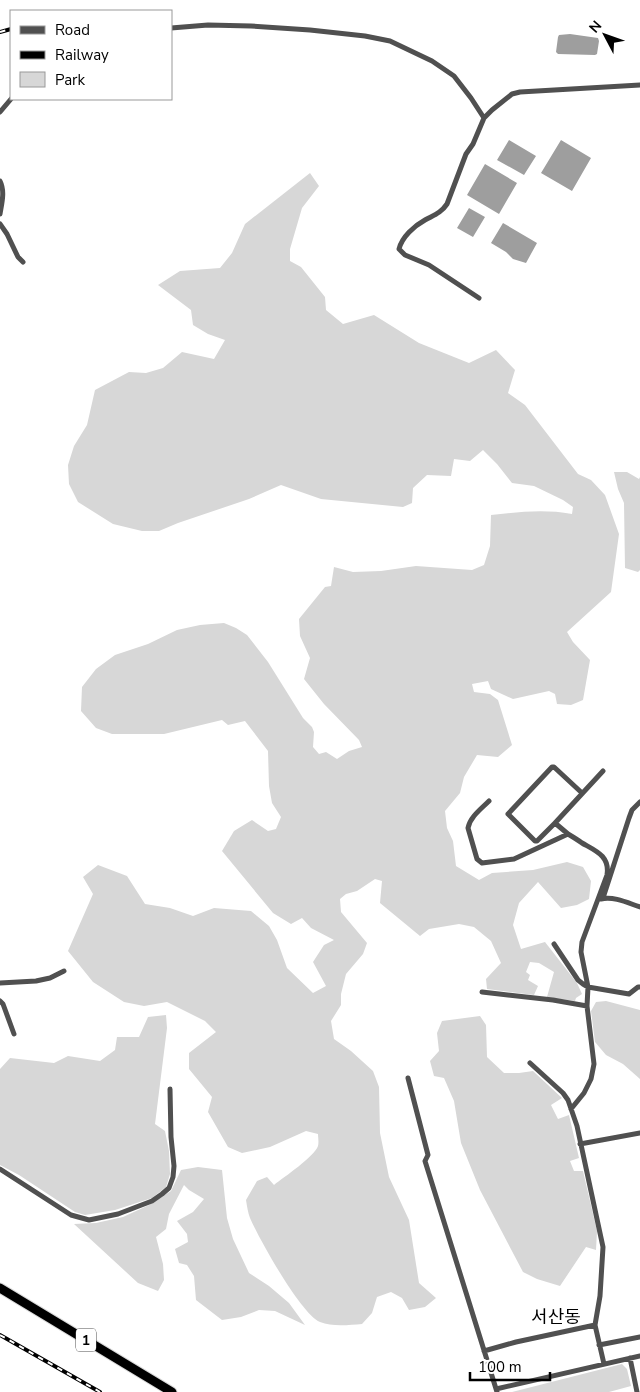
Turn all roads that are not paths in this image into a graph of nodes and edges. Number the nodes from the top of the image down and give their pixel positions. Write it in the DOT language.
graph roads {
  1 [pos="172,28"];
  2 [pos="640,86"];
  3 [pos="11,100"];
  4 [pos="0,112"];
  5 [pos="484,118"];
  6 [pos="0,181"];
  7 [pos="0,214"];
  8 [pos="0,224"];
  9 [pos="23,262"];
  10 [pos="479,298"];
  11 [pos="604,772"];
  12 [pos="582,793"];
  13 [pos="488,801"];
  14 [pos="640,802"];
  15 [pos="555,822"];
  16 [pos="568,834"];
  17 [pos="601,899"];
  18 [pos="640,907"];
  19 [pos="554,944"];
  20 [pos="64,972"];
  21 [pos="0,983"];
  22 [pos="640,987"];
  23 [pos="588,988"];
  24 [pos="482,992"];
  25 [pos="0,1001"];
  26 [pos="587,1006"];
  27 [pos="14,1034"];
  28 [pos="530,1063"];
  29 [pos="408,1078"];
  30 [pos="170,1089"];
  31 [pos="571,1109"];
  32 [pos="640,1133"];
  33 [pos="580,1144"];
  34 [pos="0,1169"];
  35 [pos="0,1289"];
  36 [pos="595,1325"];
  37 [pos="640,1337"];
  38 [pos="600,1345"];
  39 [pos="484,1351"];
  40 [pos="640,1356"];
  41 [pos="630,1358"];
  42 [pos="604,1364"];
  43 [pos="496,1391"];
  44 [pos="167,1392"];
  45 [pos="172,1392"];
  46 [pos="637,1392"];
  1 -- 5 [label="street"];
  2 -- 5 [label="street"];
  3 -- 4 [label="street"];
  5 -- 10 [label="street"];
  6 -- 7 [label="street"];
  8 -- 9 [label="street"];
  11 -- 12 [label="street"];
  12 -- 15 [label="street"];
  12 -- 15 [label="street"];
  13 -- 16 [label="street"];
  14 -- 17 [label="street"];
  15 -- 16 [label="street"];
  16 -- 17 [label="street"];
  17 -- 18 [label="street"];
  17 -- 23 [label="street"];
  19 -- 23 [label="street"];
  20 -- 21 [label="street"];
  22 -- 23 [label="street"];
  23 -- 26 [label="street"];
  24 -- 26 [label="street"];
  25 -- 27 [label="street"];
  26 -- 31 [label="street"];
  28 -- 31 [label="street"];
  29 -- 39 [label="street"];
  30 -- 34 [label="street"];
  31 -- 33 [label="street"];
  32 -- 33 [label="street"];
  33 -- 36 [label="street"];
  35 -- 44 [label="highway, 1"];
  35 -- 45 [label="highway, 1"];
  36 -- 38 [label="street"];
  36 -- 39 [label="street"];
  37 -- 38 [label="street"];
  38 -- 42 [label="street"];
  39 -- 43 [label="street"];
  40 -- 41 [label="street"];
  41 -- 42 [label="street"];
  41 -- 46 [label="street"];
  42 -- 43 [label="street"];
}
